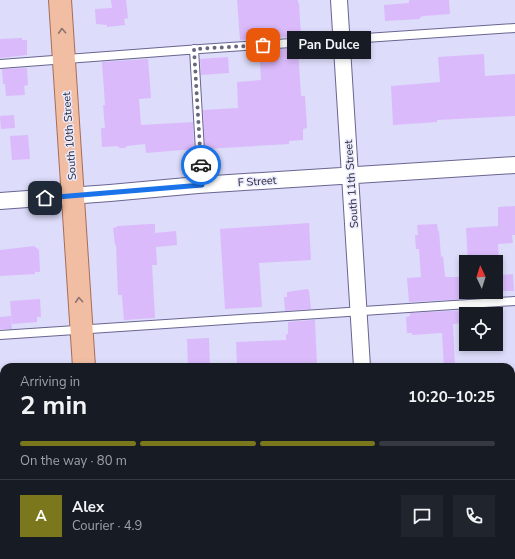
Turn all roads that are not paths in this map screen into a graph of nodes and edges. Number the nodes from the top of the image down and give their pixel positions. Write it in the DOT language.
graph roads {
  1 [pos="60,0"];
  2 [pos="339,0"];
  3 [pos="515,28"];
  4 [pos="341,39"];
  5 [pos="194,49"];
  6 [pos="64,60"];
  7 [pos="0,64"];
  8 [pos="515,165"];
  9 [pos="350,175"];
  10 [pos="202,185"];
  11 [pos="73,196"];
  12 [pos="0,201"];
  13 [pos="515,301"];
  14 [pos="359,312"];
  15 [pos="81,330"];
  16 [pos="0,335"];
  17 [pos="84,363"];
  18 [pos="362,363"];
  6 -- 1 [label="main road, South 10th Street, one-way"];
  2 -- 4 [label="street, South 11th Street"];
  3 -- 4 [label="lane"];
  4 -- 5 [label="lane"];
  4 -- 9 [label="street, South 11th Street"];
  5 -- 6 [label="lane"];
  5 -- 10 [label="lane"];
  6 -- 7 [label="lane"];
  6 -- 11 [label="main road, South 10th Street"];
  8 -- 9 [label="street, F Street"];
  9 -- 10 [label="street, F Street"];
  9 -- 14 [label="street, South 11th Street"];
  10 -- 11 [label="street, F Street"];
  11 -- 12 [label="street, F Street"];
  15 -- 11 [label="main road, South 10th Street, one-way"];
  13 -- 14 [label="lane"];
  14 -- 15 [label="lane"];
  14 -- 18 [label="street, South 11th Street"];
  15 -- 16 [label="lane"];
  15 -- 17 [label="main road, South 10th Street"];
}
